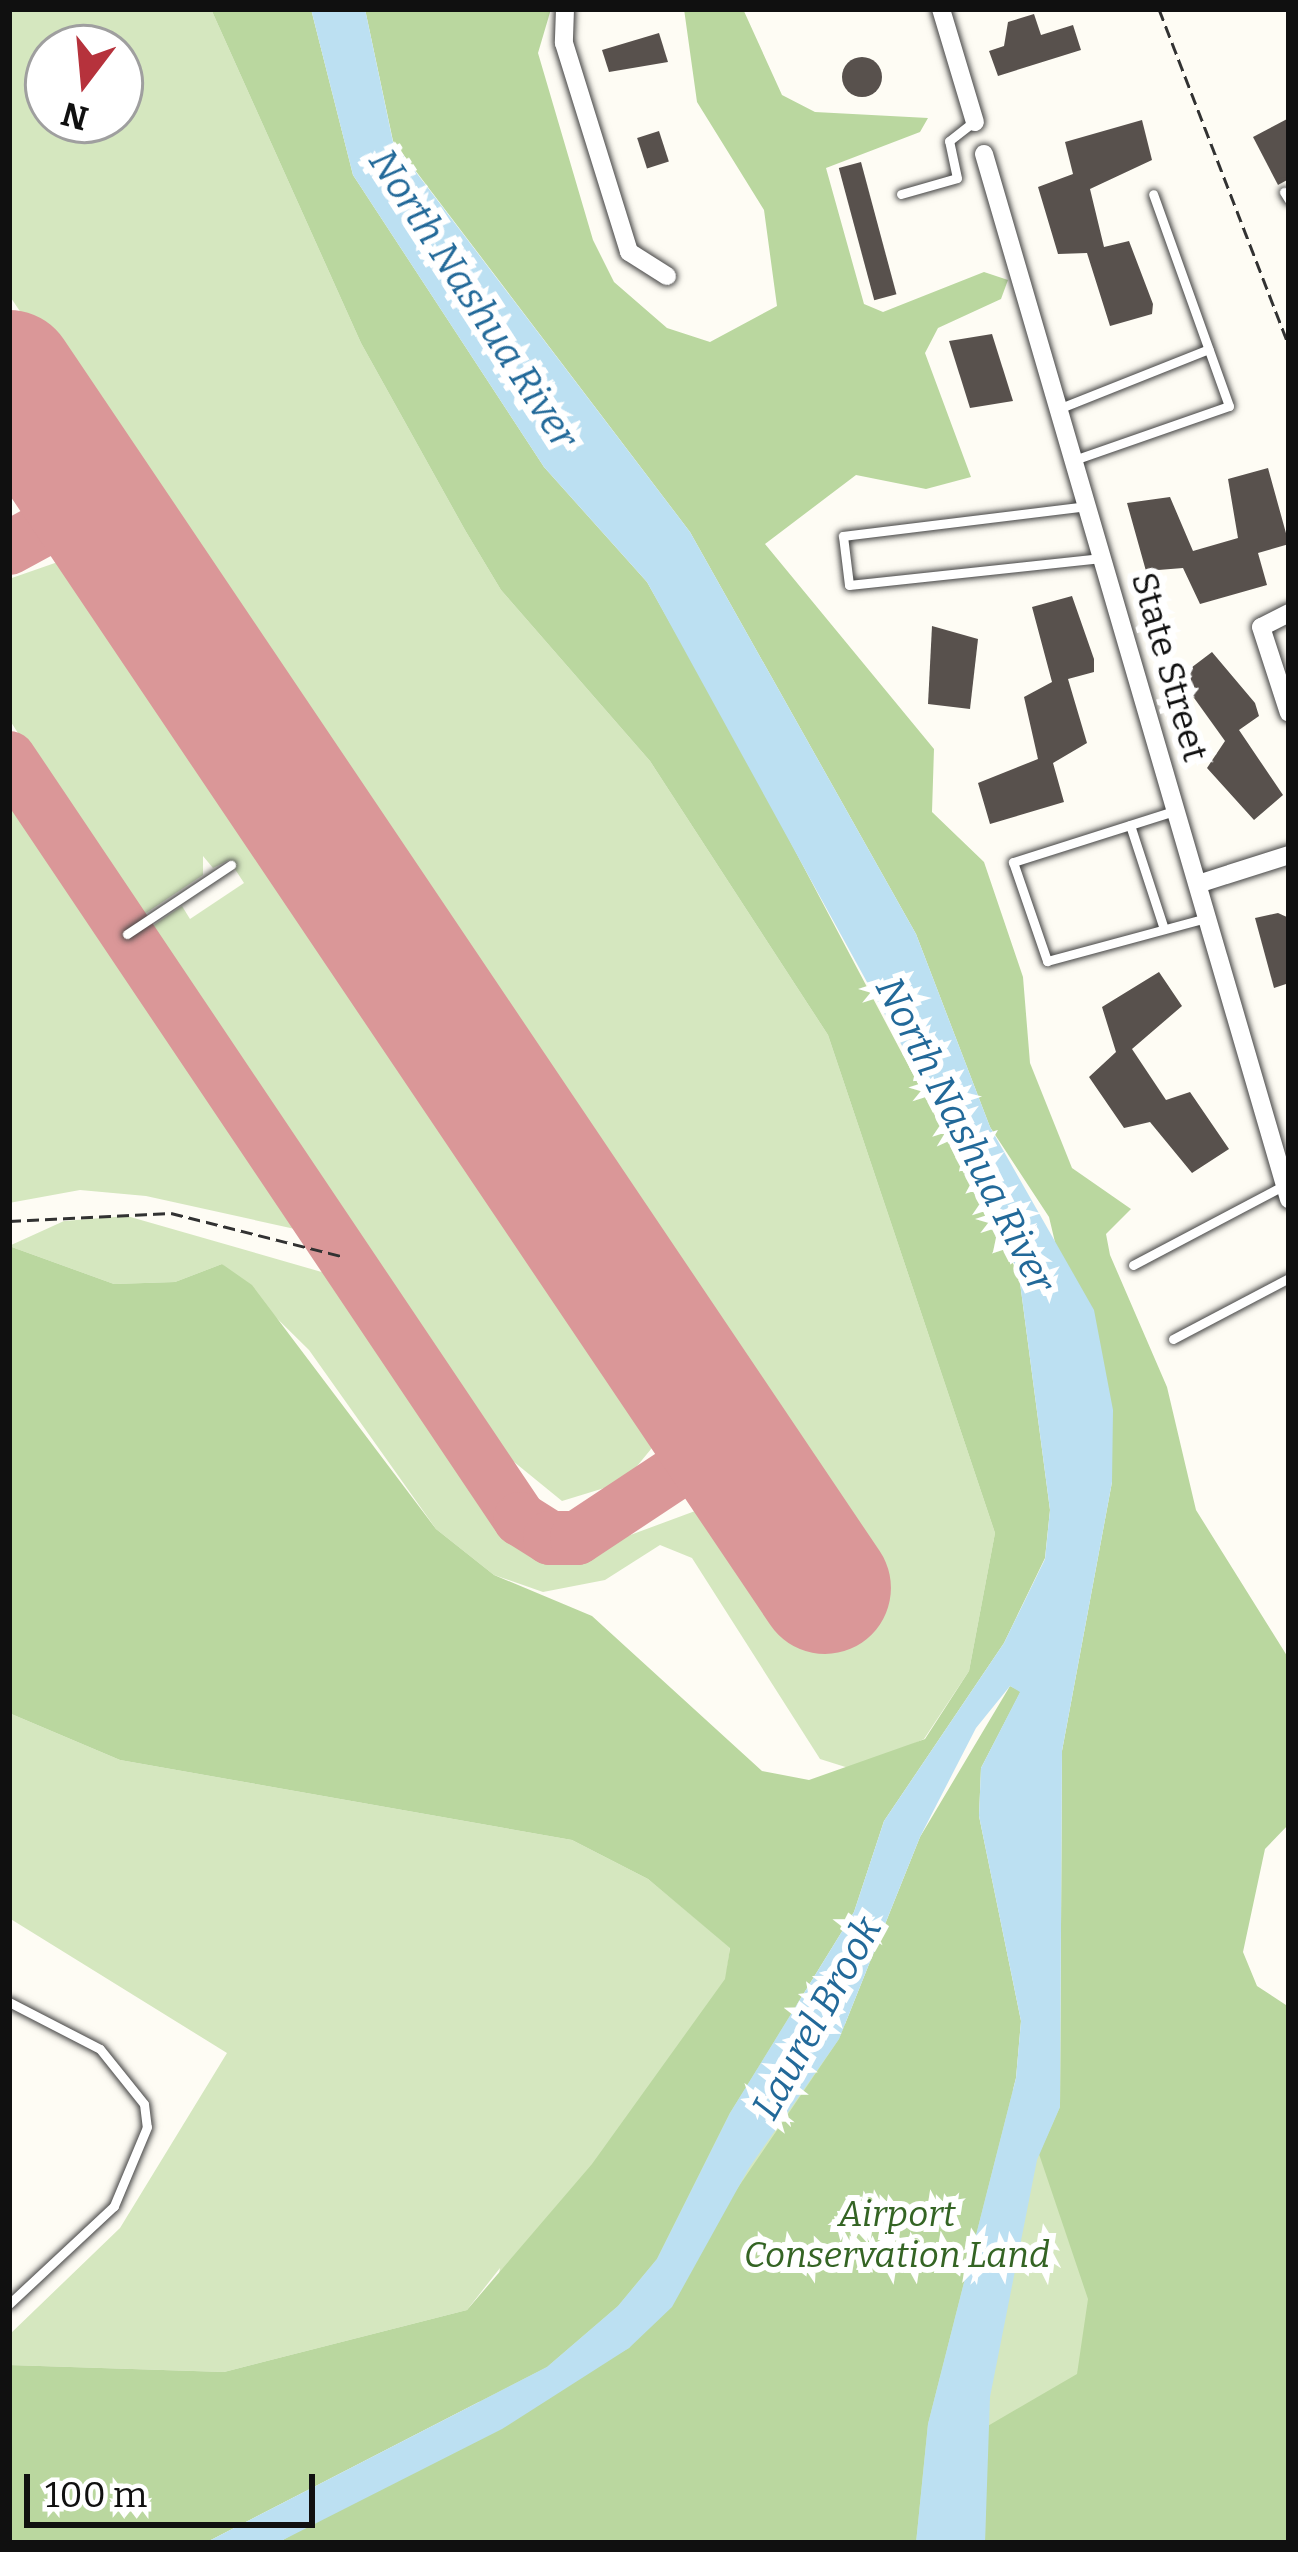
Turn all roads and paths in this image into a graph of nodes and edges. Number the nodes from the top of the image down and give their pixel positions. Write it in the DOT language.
graph roads {
  1 [pos="941,9"];
  2 [pos="1159,9"];
  3 [pos="564,12"];
  4 [pos="974,121"];
  5 [pos="984,154"];
  6 [pos="902,194"];
  7 [pos="1153,194"];
  8 [pos="667,276"];
  9 [pos="1289,346"];
  10 [pos="1209,349"];
  11 [pos="1058,409"];
  12 [pos="1074,460"];
  13 [pos="1087,506"];
  14 [pos="1102,558"];
  15 [pos="1289,613"];
  16 [pos="1289,712"];
  17 [pos="1176,811"];
  18 [pos="1130,825"];
  19 [pos="1289,855"];
  20 [pos="231,865"];
  21 [pos="1198,884"];
  22 [pos="1207,918"];
  23 [pos="1164,929"];
  24 [pos="128,934"];
  25 [pos="1287,1192"];
  26 [pos="9,1221"];
  27 [pos="345,1257"];
  28 [pos="1133,1265"];
  29 [pos="1289,1279"];
  30 [pos="1173,1340"];
  31 [pos="9,2002"];
  32 [pos="9,2304"];
  1 -- 4 [label="street"];
  2 -- 9 [label="path"];
  3 -- 8 [label="street"];
  4 -- 6 [label="lane"];
  5 -- 11 [label="street, State Street"];
  7 -- 10 [label="lane"];
  10 -- 11 [label="lane"];
  10 -- 12 [label="lane"];
  11 -- 12 [label="street, State Street"];
  12 -- 13 [label="street, State Street"];
  13 -- 14 [label="street, State Street"];
  13 -- 14 [label="lane"];
  14 -- 17 [label="street, State Street"];
  15 -- 16 [label="street"];
  17 -- 18 [label="lane"];
  17 -- 21 [label="street, State Street"];
  18 -- 23 [label="lane"];
  18 -- 23 [label="lane"];
  19 -- 21 [label="street"];
  20 -- 24 [label="lane"];
  21 -- 22 [label="street, State Street"];
  22 -- 23 [label="lane"];
  22 -- 25 [label="street, State Street"];
  25 -- 28 [label="lane"];
  26 -- 27 [label="path"];
  29 -- 30 [label="lane"];
  31 -- 32 [label="lane"];
}
